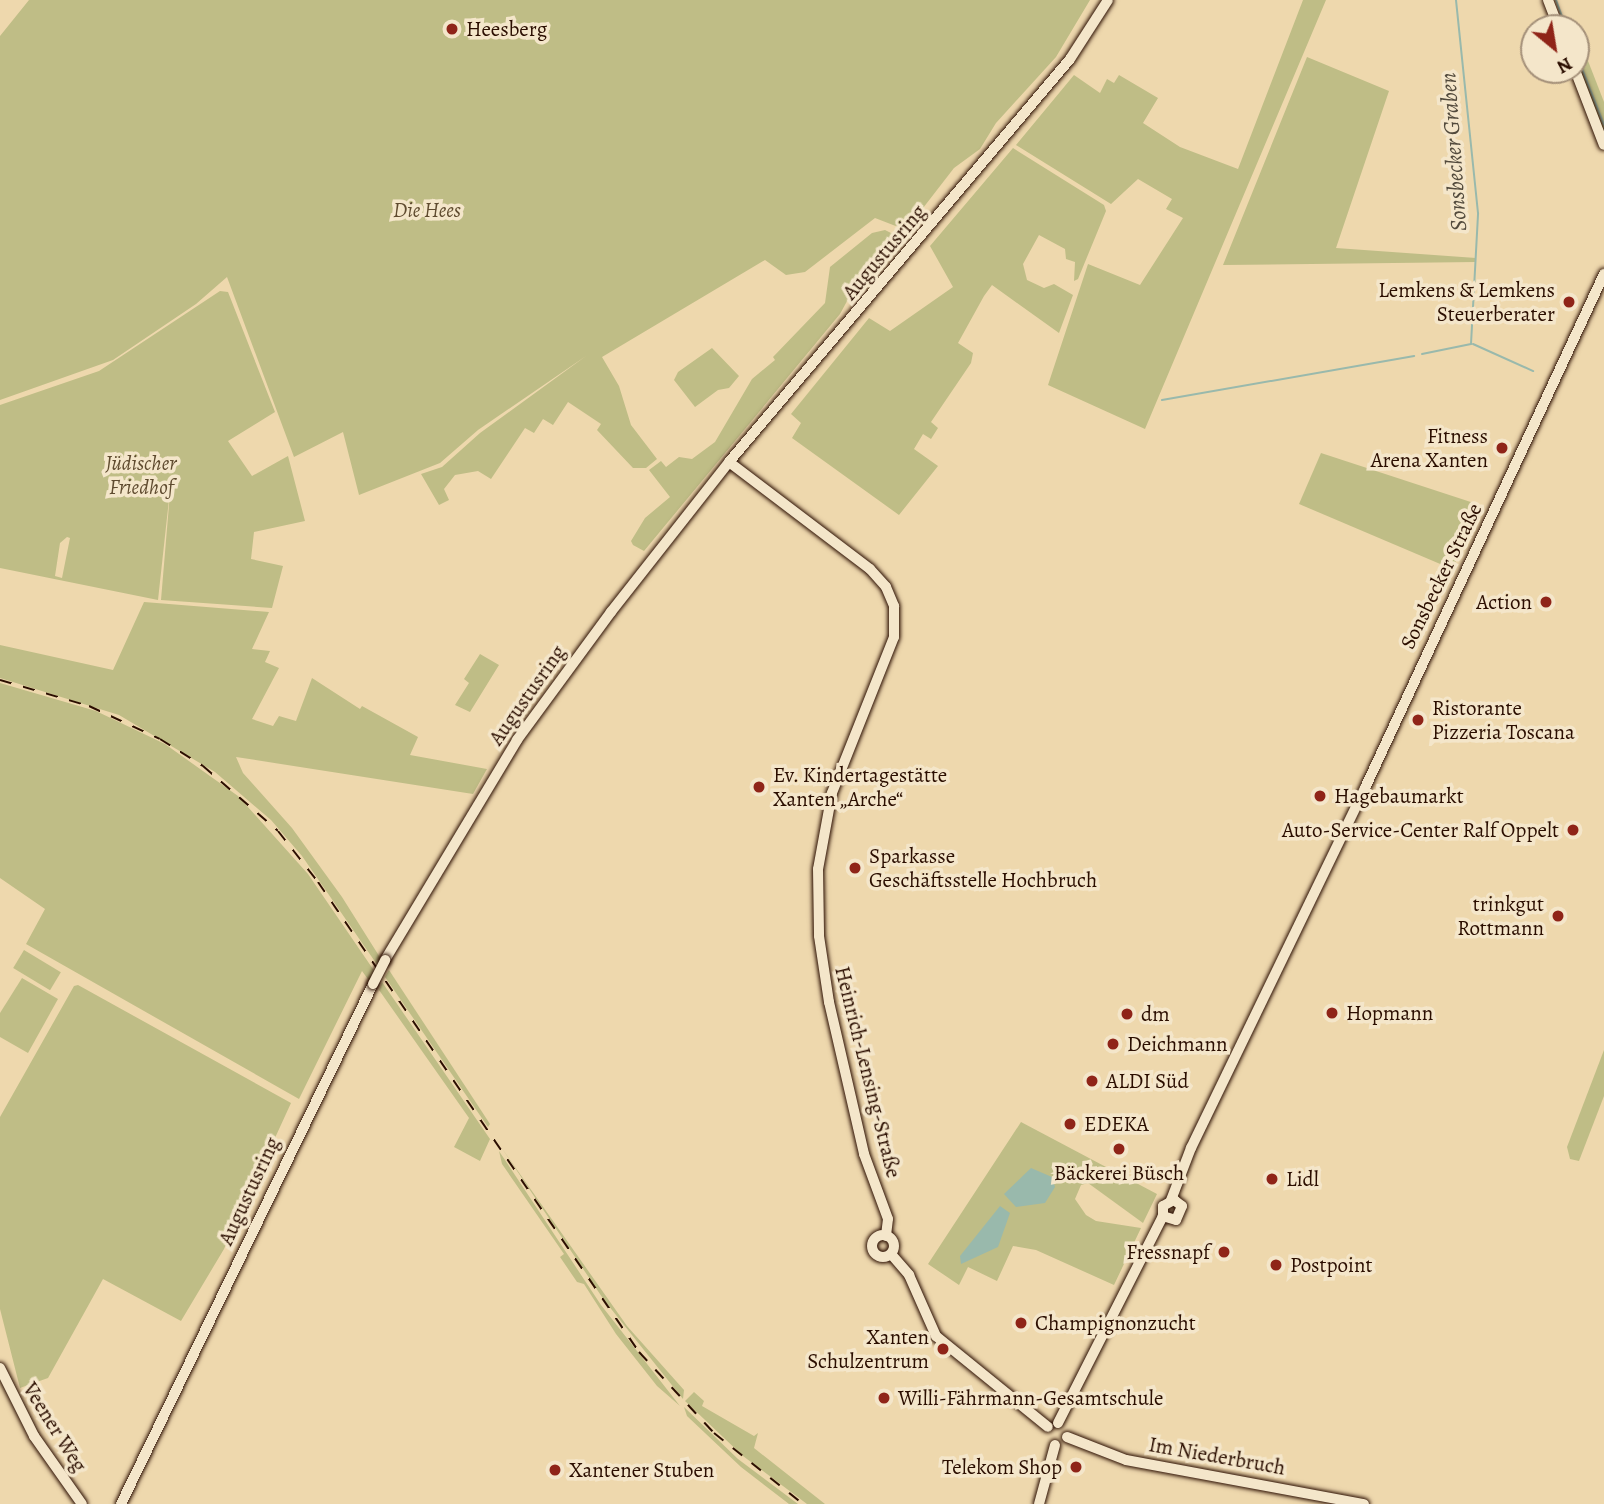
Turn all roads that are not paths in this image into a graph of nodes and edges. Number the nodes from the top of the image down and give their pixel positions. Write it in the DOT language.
graph roads {
  1 [pos="1108,0"];
  2 [pos="1580,84"];
  3 [pos="1604,145"];
  4 [pos="1604,275"];
  5 [pos="729,462"];
  6 [pos="1174,1200"];
  7 [pos="1165,1218"];
  8 [pos="886,1236"];
  9 [pos="891,1254"];
  10 [pos="0,1368"];
  11 [pos="1060,1429"];
  12 [pos="1055,1445"];
  13 [pos="82,1504"];
  14 [pos="121,1504"];
  15 [pos="1039,1504"];
  16 [pos="1364,1504"];
  1 -- 5 [label="street, Augustusring"];
  2 -- 3 [label="street"];
  4 -- 6 [label="street, Sonsbecker Straße"];
  5 -- 8 [label="street, Heinrich-Lensing-Straße"];
  5 -- 14 [label="street, Augustusring, bridge"];
  6 -- 7 [label="street, Sonsbecker Straße"];
  6 -- 7 [label="street, Sonsbecker Straße"];
  7 -- 11 [label="street, Sonsbecker Straße"];
  8 -- 9 [label="street"];
  8 -- 9 [label="street"];
  9 -- 11 [label="street"];
  10 -- 13 [label="street, Veener Weg"];
  11 -- 12 [label="street"];
  11 -- 12 [label="street"];
  11 -- 16 [label="street, Im Niederbruch"];
  12 -- 15 [label="street"];
}
